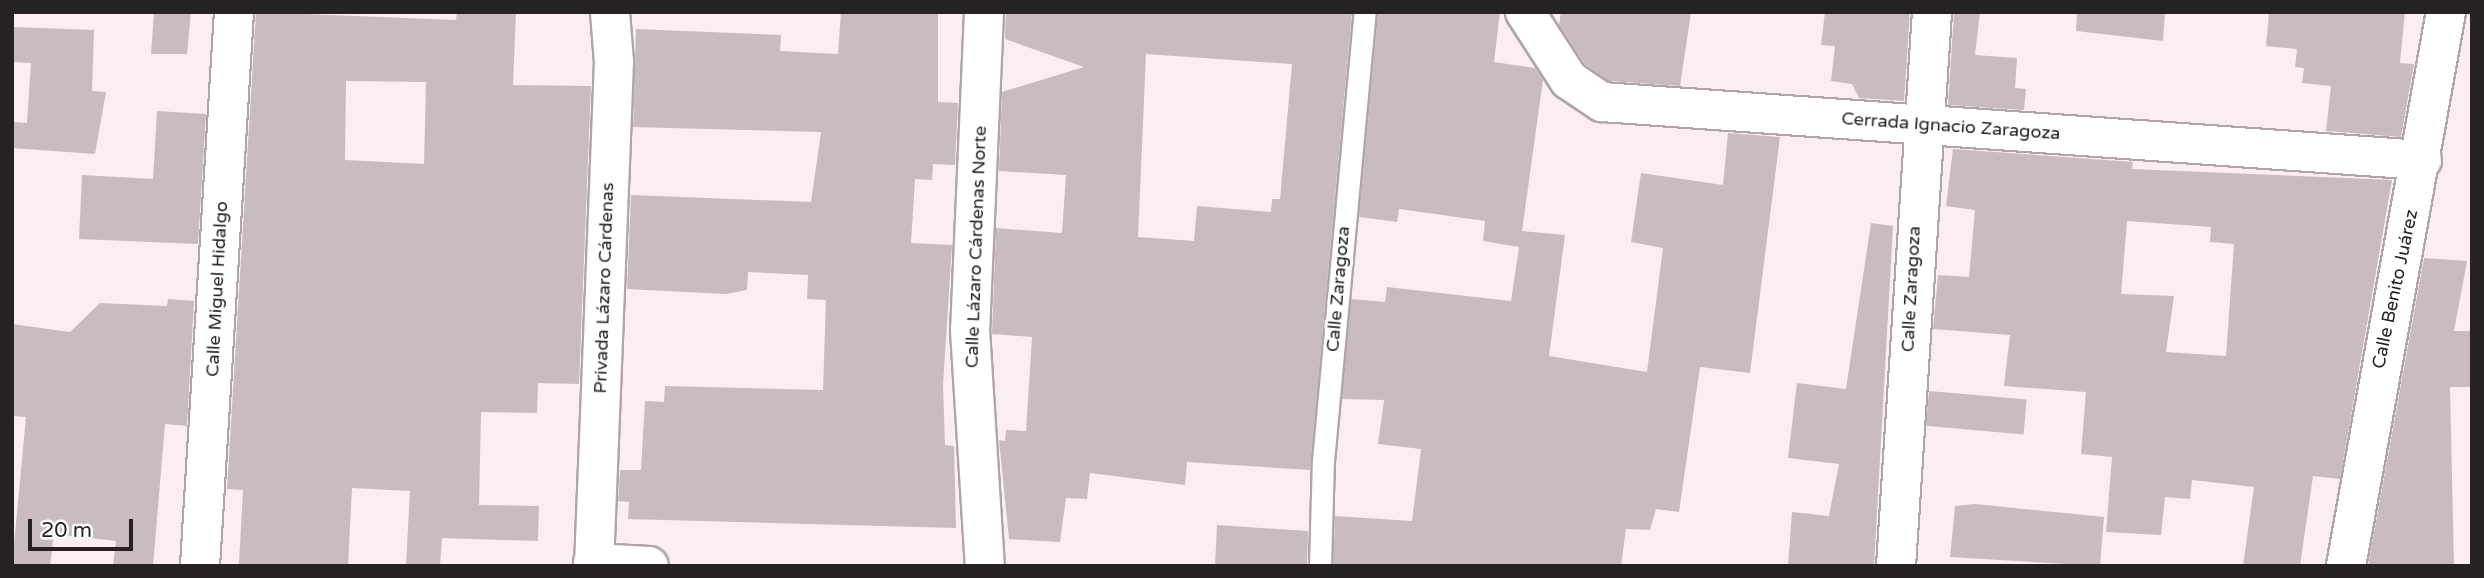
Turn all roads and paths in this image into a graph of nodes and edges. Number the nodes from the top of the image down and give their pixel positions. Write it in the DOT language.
graph roads {
  1 [pos="234,12"];
  2 [pos="610,12"];
  3 [pos="984,12"];
  4 [pos="1365,12"];
  5 [pos="1525,12"];
  6 [pos="1932,12"];
  7 [pos="2446,12"];
  8 [pos="1921,123"];
  9 [pos="2421,160"];
  10 [pos="594,564"];
  11 [pos="200,566"];
  12 [pos="649,566"];
  13 [pos="985,566"];
  14 [pos="1320,566"];
  15 [pos="1896,566"];
  16 [pos="2346,566"];
  1 -- 11 [label="street, Calle Miguel Hidalgo"];
  2 -- 10 [label="street, Privada Lázaro Cárdenas"];
  3 -- 13 [label="street, Calle Lázaro Cárdenas Norte"];
  4 -- 14 [label="lane, Calle Zaragoza"];
  5 -- 8 [label="street, Cerrada Ignacio Zaragoza"];
  6 -- 8 [label="street, Calle Zaragoza"];
  7 -- 9 [label="street, Calle Benito Juárez"];
  8 -- 9 [label="street, Cerrada Ignacio Zaragoza"];
  8 -- 15 [label="street, Calle Zaragoza"];
  9 -- 16 [label="street, Calle Benito Juárez"];
  10 -- 12 [label="street, Privada Lázaro Cárdenas"];
}
